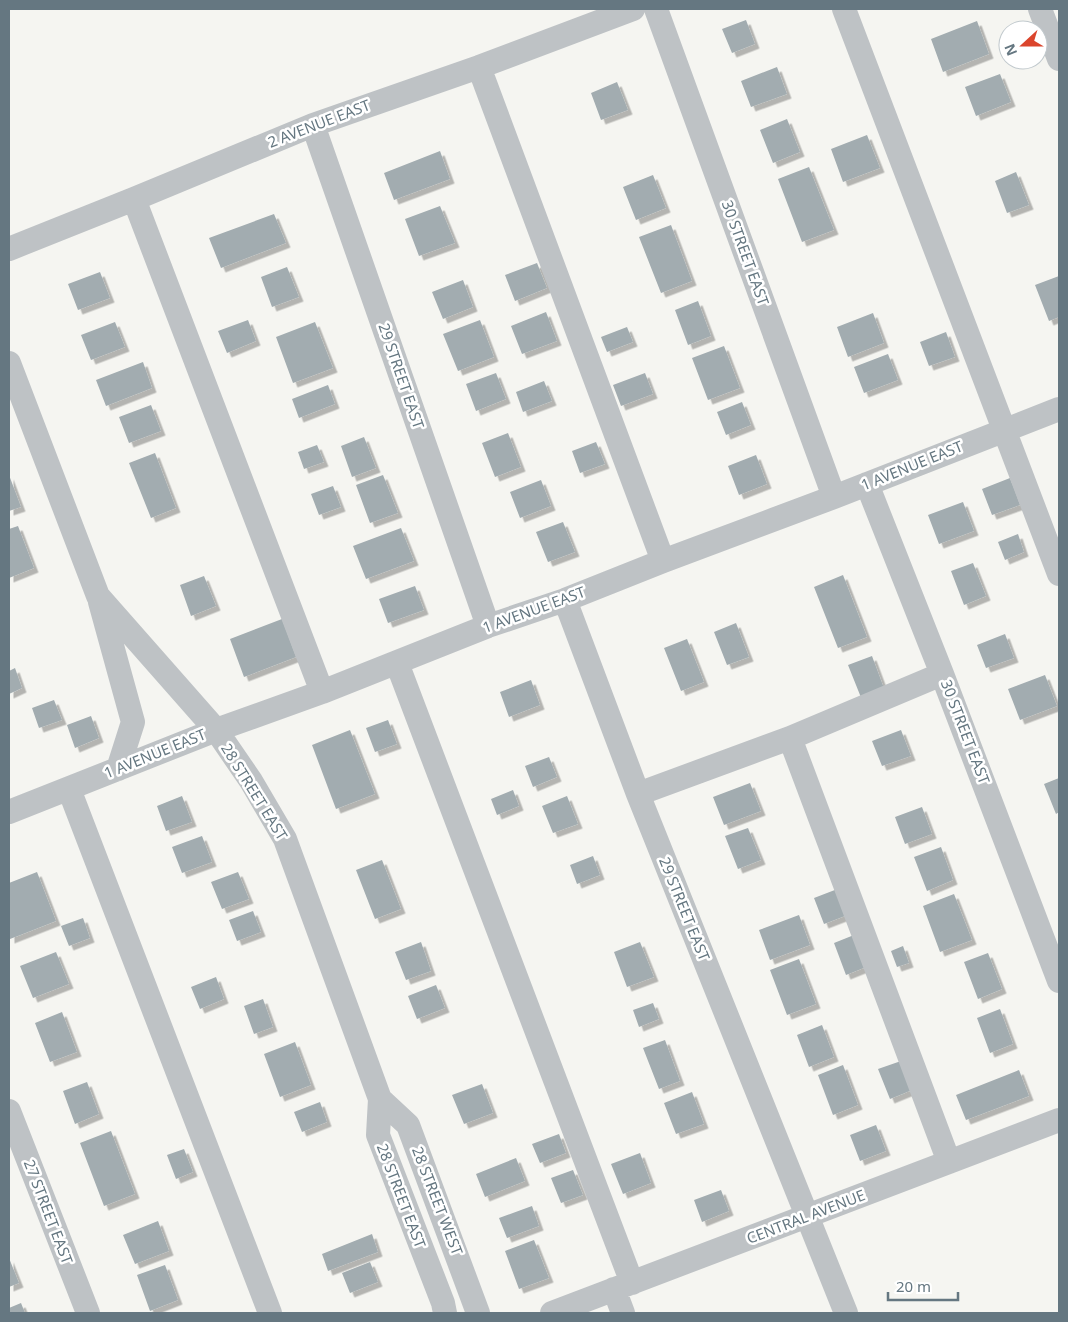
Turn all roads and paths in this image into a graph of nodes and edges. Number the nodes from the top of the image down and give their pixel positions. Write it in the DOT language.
graph roads {
  1 [pos="633,9"];
  2 [pos="656,9"];
  3 [pos="844,9"];
  4 [pos="1040,9"];
  5 [pos="1059,59"];
  6 [pos="479,66"];
  7 [pos="313,125"];
  8 [pos="134,199"];
  9 [pos="9,249"];
  10 [pos="9,363"];
  11 [pos="1059,409"];
  12 [pos="1005,430"];
  13 [pos="867,484"];
  14 [pos="834,497"];
  15 [pos="663,561"];
  16 [pos="1059,574"];
  17 [pos="98,596"];
  18 [pos="565,600"];
  19 [pos="488,626"];
  20 [pos="397,663"];
  21 [pos="942,674"];
  22 [pos="322,692"];
  23 [pos="216,730"];
  24 [pos="790,738"];
  25 [pos="118,769"];
  26 [pos="69,789"];
  27 [pos="638,794"];
  28 [pos="9,812"];
  29 [pos="1059,981"];
  30 [pos="380,1099"];
  31 [pos="9,1110"];
  32 [pos="1059,1120"];
  33 [pos="949,1162"];
  34 [pos="806,1216"];
  35 [pos="623,1286"];
  36 [pos="88,1313"];
  37 [pos="270,1313"];
  38 [pos="445,1313"];
  39 [pos="478,1313"];
  40 [pos="552,1313"];
  41 [pos="623,1313"];
  42 [pos="846,1313"];
  1 -- 6 [label="street, 2 AVENUE EAST"];
  2 -- 14 [label="street, 30 STREET EAST"];
  3 -- 12 [label="street"];
  4 -- 5 [label="street"];
  6 -- 7 [label="street, 2 AVENUE EAST"];
  6 -- 15 [label="street"];
  7 -- 8 [label="street, 2 AVENUE EAST"];
  7 -- 19 [label="street, 29 STREET EAST"];
  8 -- 9 [label="street, 2 AVENUE EAST"];
  8 -- 22 [label="street"];
  10 -- 17 [label="street, 28 STREET EAST"];
  11 -- 12 [label="street, 1 AVENUE EAST"];
  12 -- 13 [label="street, 1 AVENUE EAST"];
  12 -- 16 [label="street"];
  13 -- 14 [label="street, 1 AVENUE EAST"];
  13 -- 21 [label="street, 30 STREET EAST"];
  14 -- 15 [label="street, 1 AVENUE EAST"];
  15 -- 18 [label="street, 1 AVENUE EAST"];
  17 -- 23 [label="street, 28 STREET EAST"];
  17 -- 25 [label="street"];
  18 -- 19 [label="street, 1 AVENUE EAST"];
  18 -- 27 [label="street, 29 STREET EAST"];
  19 -- 20 [label="street, 1 AVENUE EAST"];
  20 -- 22 [label="street, 1 AVENUE EAST"];
  20 -- 35 [label="street"];
  21 -- 24 [label="street"];
  21 -- 29 [label="street, 30 STREET EAST"];
  22 -- 23 [label="street, 1 AVENUE EAST"];
  23 -- 25 [label="street, 1 AVENUE EAST"];
  23 -- 30 [label="street, 28 STREET EAST"];
  24 -- 27 [label="street"];
  24 -- 33 [label="street"];
  25 -- 26 [label="street, 1 AVENUE EAST"];
  26 -- 28 [label="street, 1 AVENUE EAST"];
  26 -- 37 [label="street"];
  27 -- 34 [label="street, 29 STREET EAST"];
  30 -- 38 [label="street, 28 STREET EAST"];
  30 -- 39 [label="street, 28 STREET WEST"];
  31 -- 36 [label="street, 27 STREET EAST"];
  32 -- 33 [label="street, CENTRAL AVENUE"];
  33 -- 34 [label="street, CENTRAL AVENUE"];
  34 -- 35 [label="street, CENTRAL AVENUE"];
  34 -- 42 [label="street, 29 STREET EAST"];
  35 -- 40 [label="street, CENTRAL AVENUE"];
  35 -- 41 [label="street"];
}
